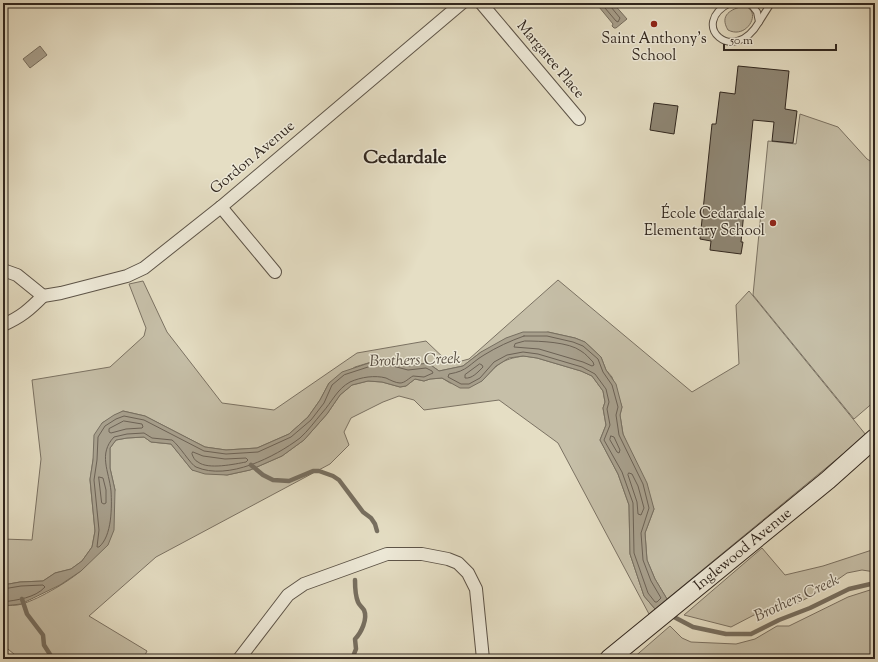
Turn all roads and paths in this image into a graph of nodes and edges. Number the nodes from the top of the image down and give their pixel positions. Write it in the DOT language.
graph roads {
  1 [pos="462,3"];
  2 [pos="481,3"];
  3 [pos="730,3"];
  4 [pos="750,3"];
  5 [pos="771,3"];
  6 [pos="759,22"];
  7 [pos="579,119"];
  8 [pos="221,207"];
  9 [pos="3,270"];
  10 [pos="275,272"];
  11 [pos="43,296"];
  12 [pos="3,325"];
  13 [pos="875,438"];
  14 [pos="239,659"];
  15 [pos="482,659"];
  16 [pos="609,659"];
  1 -- 8 [label="street, Gordon Avenue"];
  2 -- 7 [label="street, Margaree Place"];
  3 -- 6 [label="lane"];
  4 -- 6 [label="lane"];
  5 -- 6 [label="lane"];
  8 -- 10 [label="street"];
  8 -- 11 [label="street, Gordon Avenue"];
  9 -- 11 [label="street"];
  11 -- 12 [label="street"];
  13 -- 16 [label="street, Inglewood Avenue"];
  14 -- 15 [label="street"];
}
